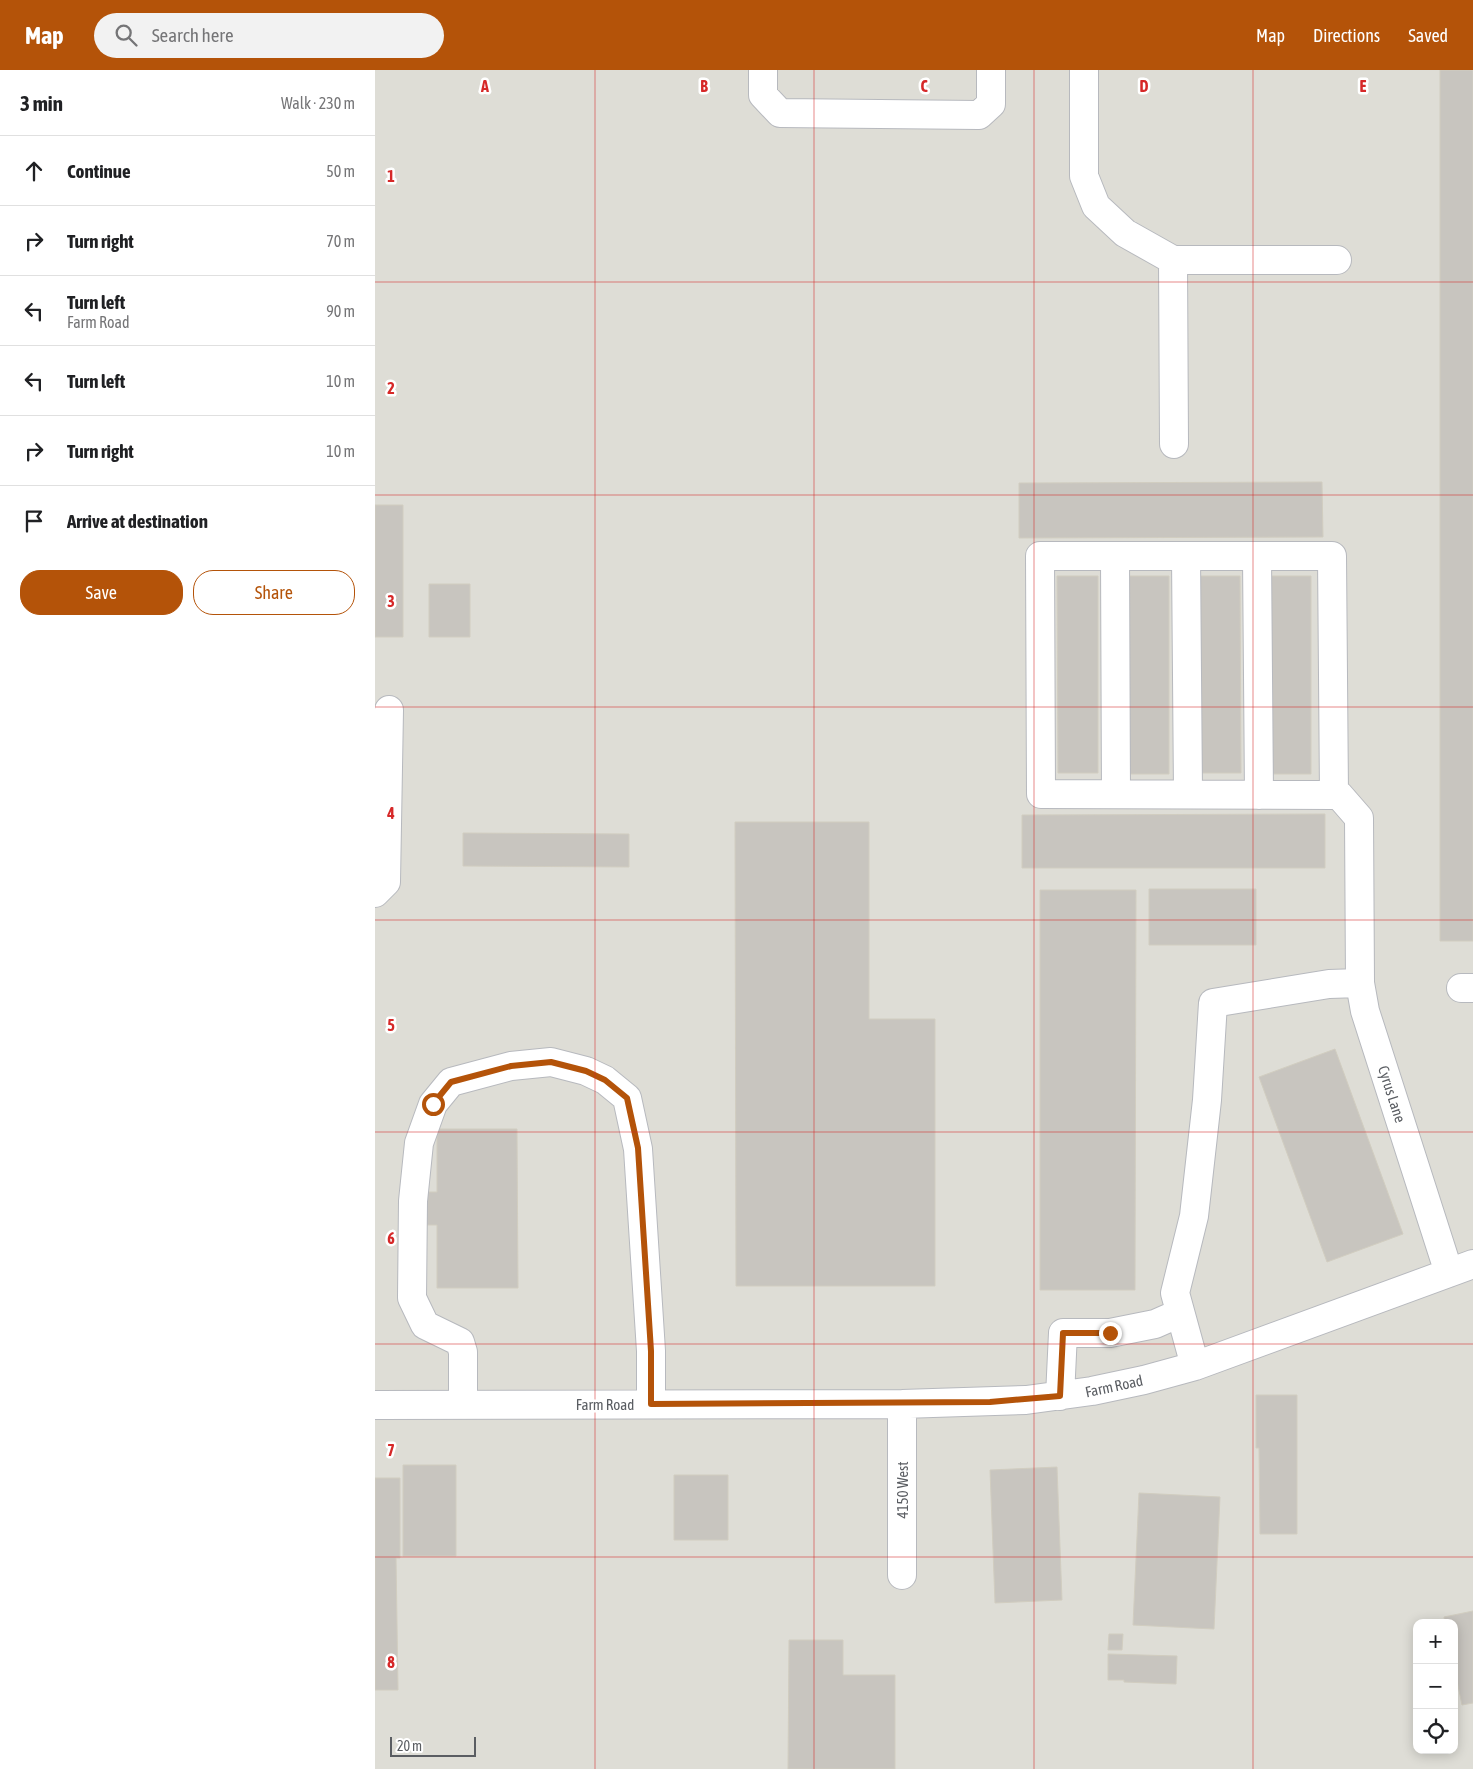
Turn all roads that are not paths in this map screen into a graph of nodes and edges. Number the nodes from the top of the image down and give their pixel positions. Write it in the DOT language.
graph roads {
  1 [pos="763,70"];
  2 [pos="991,70"];
  3 [pos="1084,70"];
  4 [pos="1173,260"];
  5 [pos="1337,260"];
  6 [pos="1174,444"];
  7 [pos="1115,556"];
  8 [pos="1186,556"];
  9 [pos="1257,556"];
  10 [pos="389,710"];
  11 [pos="1116,794"];
  12 [pos="1188,794"];
  13 [pos="1259,795"];
  14 [pos="1334,795"];
  15 [pos="375,893"];
  16 [pos="1360,983"];
  17 [pos="1461,1269"];
  18 [pos="1180,1313"];
  19 [pos="1195,1366"];
  20 [pos="1060,1396"];
  21 [pos="463,1404"];
  22 [pos="651,1404"];
  23 [pos="902,1404"];
  24 [pos="375,1405"];
  25 [pos="902,1576"];
  1 -- 2 [label="street"];
  3 -- 4 [label="street"];
  4 -- 5 [label="street"];
  4 -- 6 [label="street"];
  7 -- 8 [label="street"];
  7 -- 11 [label="street"];
  7 -- 11 [label="street"];
  8 -- 9 [label="street"];
  8 -- 12 [label="street"];
  9 -- 13 [label="street"];
  9 -- 14 [label="street"];
  10 -- 15 [label="street"];
  11 -- 12 [label="street"];
  12 -- 13 [label="street"];
  13 -- 14 [label="street"];
  14 -- 16 [label="street, Cyrus Lane"];
  16 -- 17 [label="street, Cyrus Lane"];
  16 -- 18 [label="street"];
  17 -- 19 [label="street, Farm Road"];
  18 -- 19 [label="street"];
  18 -- 20 [label="street"];
  19 -- 20 [label="street, Farm Road"];
  20 -- 23 [label="street, Farm Road"];
  21 -- 22 [label="street, Farm Road"];
  21 -- 22 [label="street"];
  21 -- 24 [label="street, Farm Road"];
  22 -- 23 [label="street, Farm Road"];
  23 -- 25 [label="street, 4150 West"];
}
